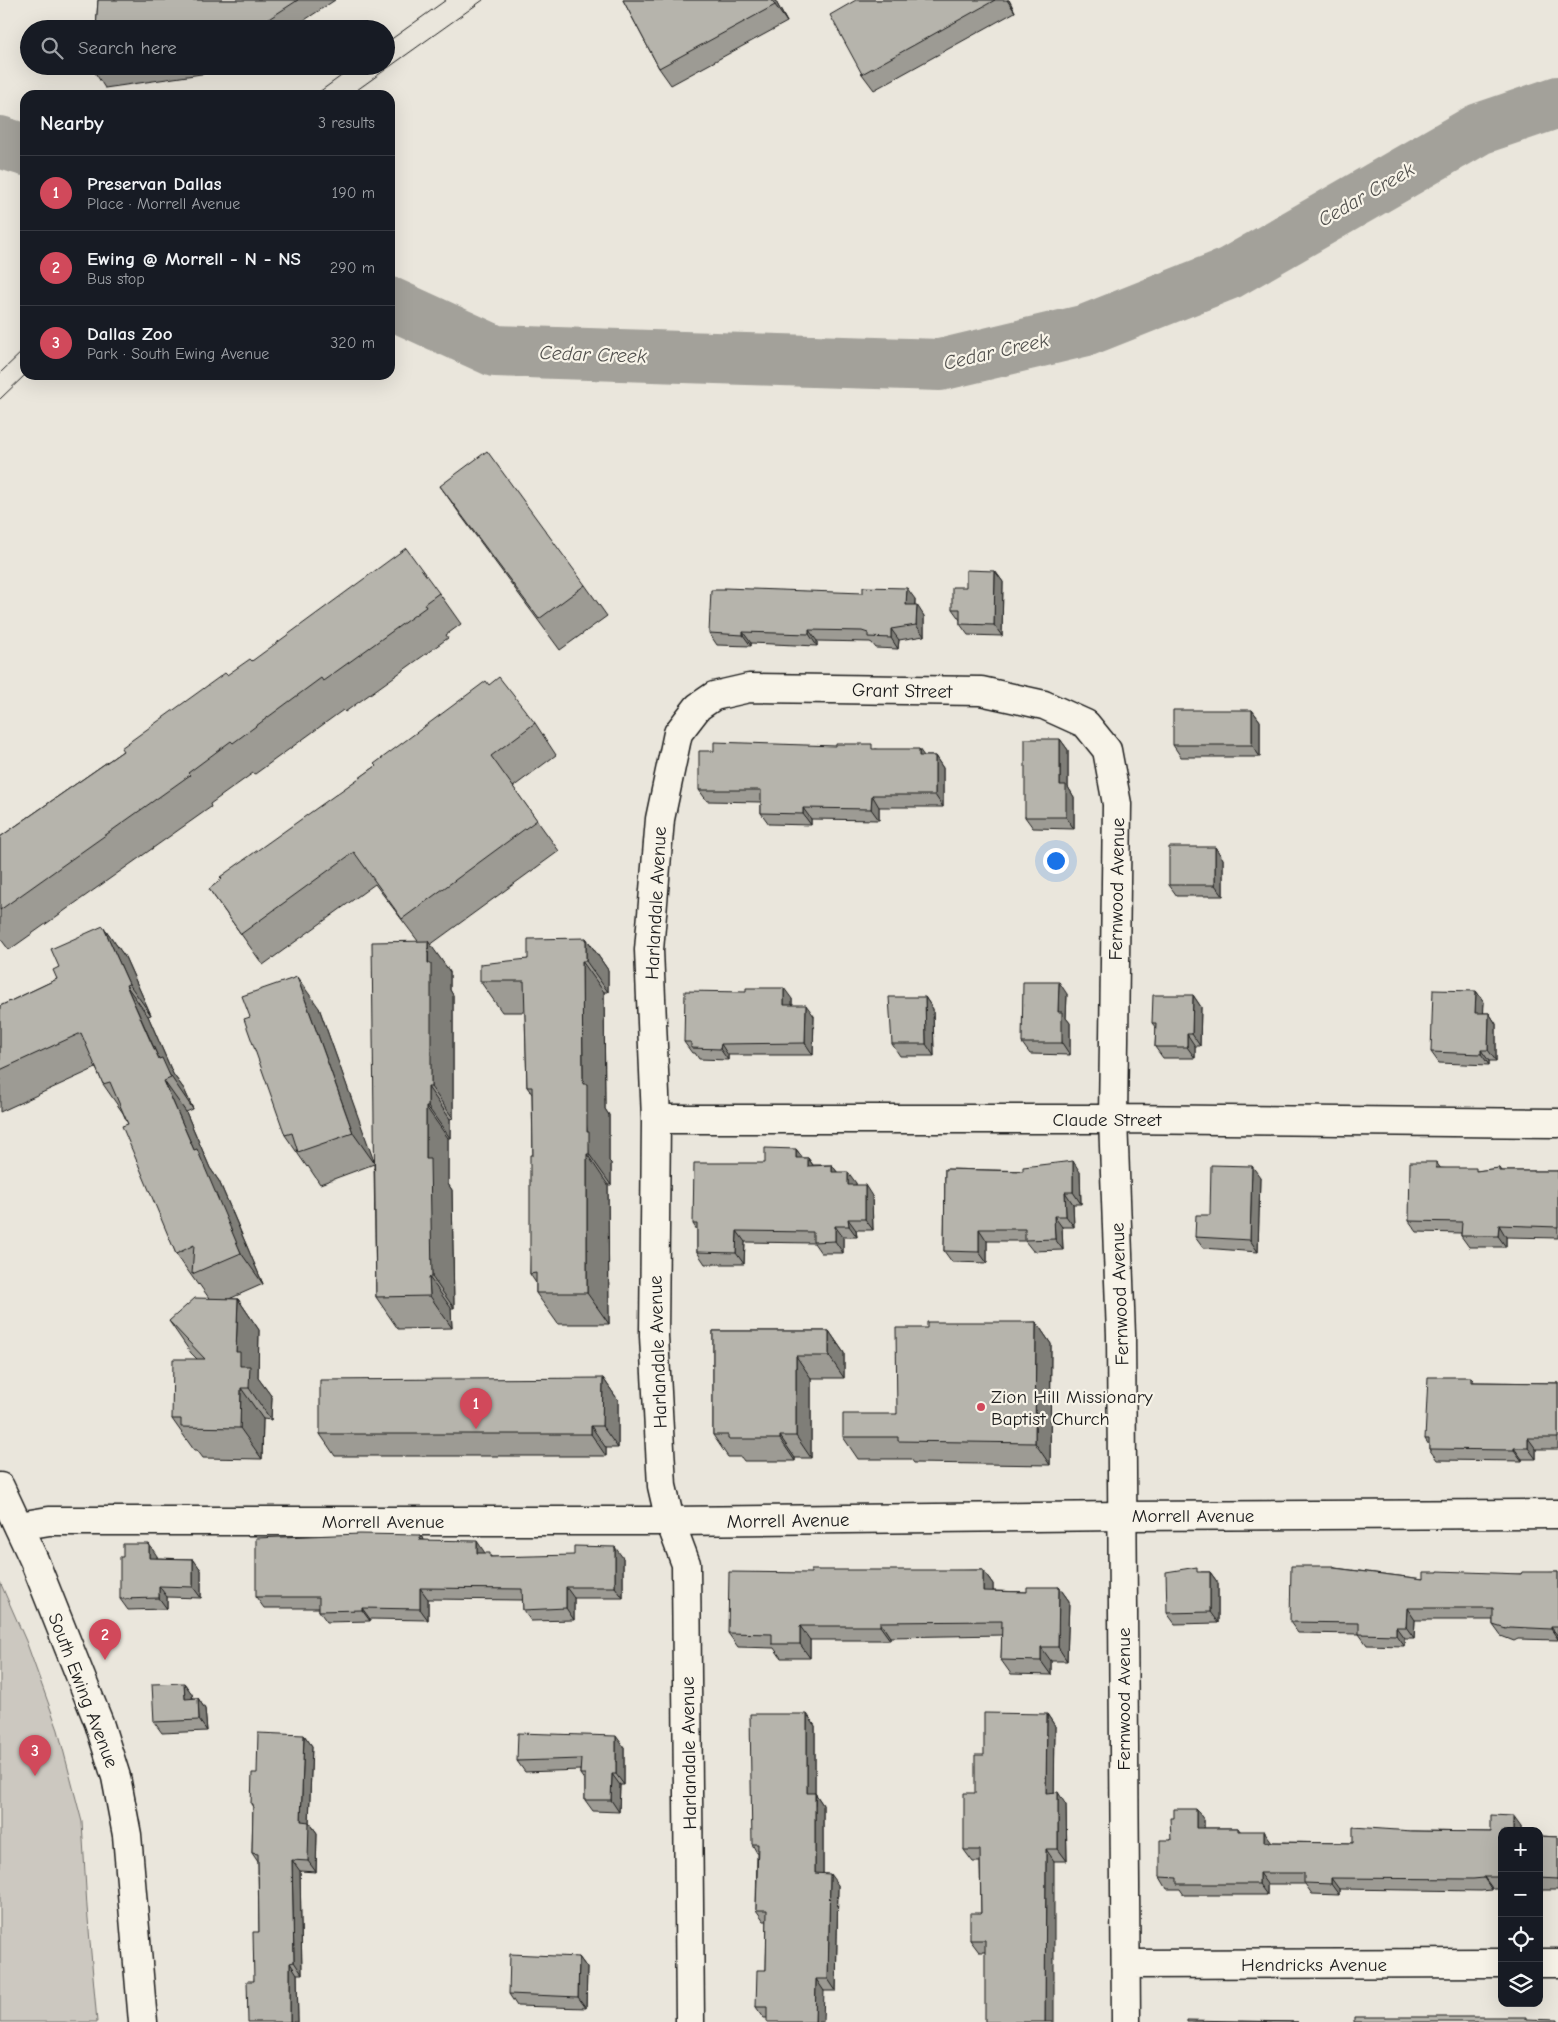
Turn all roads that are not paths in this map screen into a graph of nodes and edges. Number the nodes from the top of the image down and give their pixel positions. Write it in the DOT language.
graph roads {
  1 [pos="714,696"];
  2 [pos="1086,724"];
  3 [pos="656,1119"];
  4 [pos="1113,1119"];
  5 [pos="1558,1123"];
  6 [pos="0,1487"];
  7 [pos="1558,1514"];
  8 [pos="1122,1516"];
  9 [pos="670,1521"];
  10 [pos="19,1526"];
  11 [pos="1498,1963"];
  12 [pos="1543,1963"];
  13 [pos="1558,1963"];
  14 [pos="1126,1964"];
  15 [pos="143,2022"];
  16 [pos="690,2022"];
  17 [pos="1126,2022"];
  1 -- 2 [label="street, Grant Street"];
  1 -- 3 [label="street, Harlandale Avenue"];
  2 -- 4 [label="street, Fernwood Avenue"];
  3 -- 4 [label="street, Claude Street"];
  3 -- 9 [label="street, Harlandale Avenue"];
  4 -- 5 [label="street, Claude Street"];
  4 -- 8 [label="street, Fernwood Avenue"];
  6 -- 10 [label="street, South Ewing Avenue"];
  7 -- 8 [label="street, Morrell Avenue"];
  8 -- 9 [label="street, Morrell Avenue"];
  8 -- 14 [label="street, Fernwood Avenue"];
  9 -- 10 [label="street, Morrell Avenue"];
  9 -- 16 [label="street, Harlandale Avenue"];
  10 -- 15 [label="street, South Ewing Avenue"];
  11 -- 14 [label="street, Hendricks Avenue"];
  12 -- 13 [label="street"];
  14 -- 17 [label="street, Fernwood Avenue"];
}
